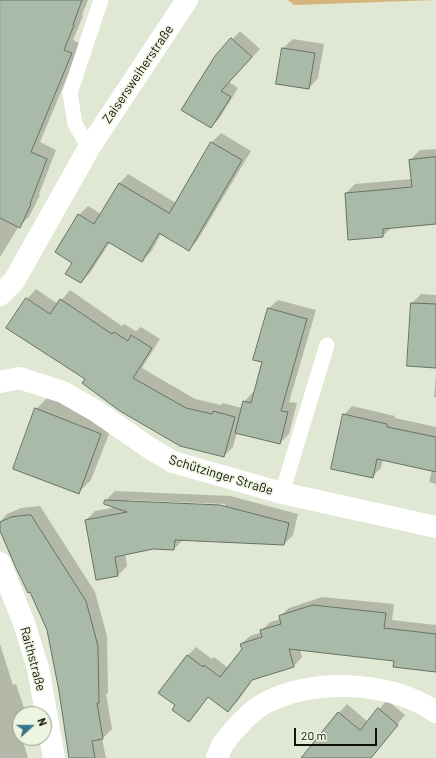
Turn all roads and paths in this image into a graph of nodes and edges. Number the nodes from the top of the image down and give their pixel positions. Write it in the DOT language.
graph roads {
  1 [pos="101,0"];
  2 [pos="188,0"];
  3 [pos="89,148"];
  4 [pos="0,295"];
  5 [pos="326,345"];
  6 [pos="0,382"];
  7 [pos="282,494"];
  8 [pos="436,527"];
  9 [pos="0,563"];
  10 [pos="436,712"];
  11 [pos="54,758"];
  12 [pos="217,758"];
  1 -- 3 [label="lane"];
  2 -- 3 [label="street, Zaisersweiherstraße"];
  3 -- 4 [label="street, Zaisersweiherstraße"];
  5 -- 7 [label="lane"];
  6 -- 7 [label="street, Schützinger Straße"];
  7 -- 8 [label="street, Schützinger Straße"];
  9 -- 11 [label="street, Raithstraße"];
  10 -- 12 [label="street"];
}
